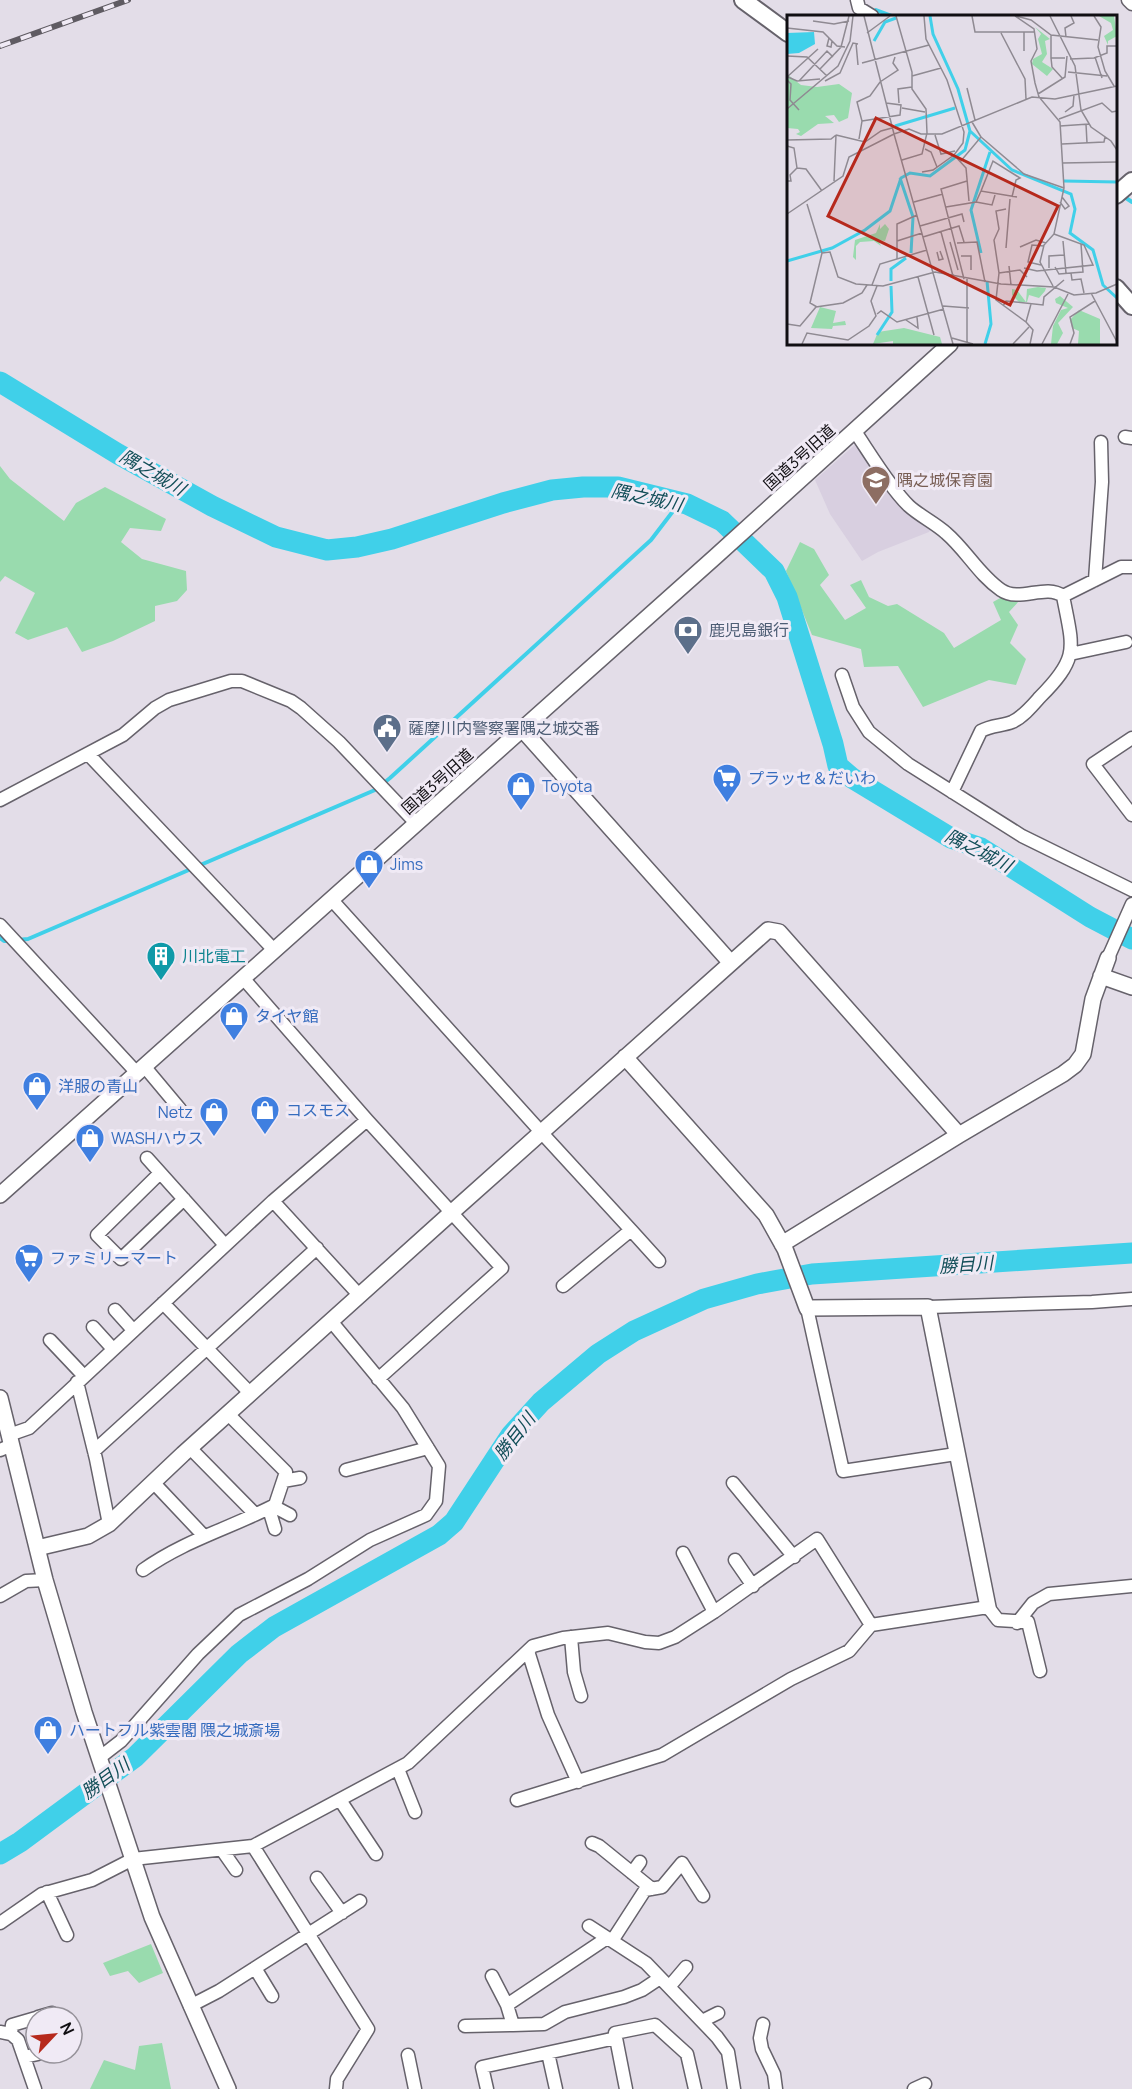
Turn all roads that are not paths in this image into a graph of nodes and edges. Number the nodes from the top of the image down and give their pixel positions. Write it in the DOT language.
graph roads {
  1 [pos="743,0"];
  2 [pos="857,0"];
  3 [pos="1128,0"];
  4 [pos="1132,4"];
  5 [pos="870,15"];
  6 [pos="787,32"];
  7 [pos="1117,289"];
  8 [pos="1132,306"];
  9 [pos="949,345"];
  10 [pos="854,430"];
  11 [pos="1101,442"];
  12 [pos="1132,567"];
  13 [pos="1095,580"];
  14 [pos="1063,596"];
  15 [pos="1126,642"];
  16 [pos="1107,646"];
  17 [pos="1070,654"];
  18 [pos="1115,658"];
  19 [pos="842,675"];
  20 [pos="522,729"];
  21 [pos="1132,738"];
  22 [pos="88,754"];
  23 [pos="952,792"];
  24 [pos="0,800"];
  25 [pos="1132,815"];
  26 [pos="417,824"];
  27 [pos="1132,890"];
  28 [pos="331,899"];
  29 [pos="1132,904"];
  30 [pos="0,926"];
  31 [pos="274,950"];
  32 [pos="1108,958"];
  33 [pos="731,963"];
  34 [pos="1101,976"];
  35 [pos="243,978"];
  36 [pos="1132,987"];
  37 [pos="625,1057"];
  38 [pos="140,1070"];
  39 [pos="180,1109"];
  40 [pos="367,1120"];
  41 [pos="541,1132"];
  42 [pos="959,1135"];
  43 [pos="147,1158"];
  44 [pos="160,1173"];
  45 [pos="0,1196"];
  46 [pos="184,1199"];
  47 [pos="273,1201"];
  48 [pos="451,1213"];
  49 [pos="631,1230"];
  50 [pos="225,1245"];
  51 [pos="784,1246"];
  52 [pos="317,1248"];
  53 [pos="659,1261"];
  54 [pos="563,1286"];
  55 [pos="360,1296"];
  56 [pos="1132,1299"];
  57 [pos="163,1303"];
  58 [pos="806,1304"];
  59 [pos="928,1307"];
  60 [pos="115,1310"];
  61 [pos="331,1321"];
  62 [pos="93,1327"];
  63 [pos="133,1330"];
  64 [pos="50,1340"];
  65 [pos="113,1349"];
  66 [pos="207,1349"];
  67 [pos="81,1379"];
  68 [pos="378,1379"];
  69 [pos="250,1394"];
  70 [pos="0,1398"];
  71 [pos="228,1414"];
  72 [pos="7,1444"];
  73 [pos="190,1448"];
  74 [pos="428,1448"];
  75 [pos="94,1451"];
  76 [pos="956,1454"];
  77 [pos="346,1470"];
  78 [pos="300,1478"];
  79 [pos="284,1480"];
  80 [pos="153,1482"];
  81 [pos="733,1483"];
  82 [pos="271,1508"];
  83 [pos="255,1514"];
  84 [pos="290,1515"];
  85 [pos="109,1524"];
  86 [pos="275,1529"];
  87 [pos="203,1535"];
  88 [pos="37,1548"];
  89 [pos="683,1553"];
  90 [pos="794,1557"];
  91 [pos="735,1560"];
  92 [pos="143,1570"];
  93 [pos="45,1580"];
  94 [pos="753,1586"];
  95 [pos="1132,1586"];
  96 [pos="0,1596"];
  97 [pos="988,1607"];
  98 [pos="714,1612"];
  99 [pos="1017,1623"];
  100 [pos="871,1625"];
  101 [pos="571,1637"];
  102 [pos="528,1651"];
  103 [pos="1040,1671"];
  104 [pos="581,1696"];
  105 [pos="101,1762"];
  106 [pos="398,1769"];
  107 [pos="578,1782"];
  108 [pos="340,1800"];
  109 [pos="518,1800"];
  110 [pos="415,1812"];
  111 [pos="592,1843"];
  112 [pos="253,1846"];
  113 [pos="222,1850"];
  114 [pos="376,1854"];
  115 [pos="133,1859"];
  116 [pos="640,1862"];
  117 [pos="236,1870"];
  118 [pos="632,1873"];
  119 [pos="317,1878"];
  120 [pos="652,1889"];
  121 [pos="47,1892"];
  122 [pos="703,1896"];
  123 [pos="360,1901"];
  124 [pos="342,1913"];
  125 [pos="0,1923"];
  126 [pos="589,1926"];
  127 [pos="308,1934"];
  128 [pos="67,1935"];
  129 [pos="609,1940"];
  130 [pos="686,1967"];
  131 [pos="255,1968"];
  132 [pos="492,1976"];
  133 [pos="664,1982"];
  134 [pos="272,1996"];
  135 [pos="507,2005"];
  136 [pos="190,2006"];
  137 [pos="718,2013"];
  138 [pos="24,2021"];
  139 [pos="702,2021"];
  140 [pos="763,2024"];
  141 [pos="513,2025"];
  142 [pos="465,2026"];
  143 [pos="6,2033"];
  144 [pos="616,2038"];
  145 [pos="548,2053"];
  146 [pos="408,2055"];
  147 [pos="24,2057"];
  148 [pos="27,2065"];
  149 [pos="35,2089"];
  150 [pos="228,2089"];
  151 [pos="336,2089"];
  152 [pos="415,2089"];
  153 [pos="487,2089"];
  154 [pos="556,2089"];
  155 [pos="626,2089"];
  156 [pos="695,2089"];
  157 [pos="734,2089"];
  158 [pos="776,2089"];
  1 -- 6 [label="main road"];
  2 -- 5 [label="street"];
  3 -- 4 [label="street"];
  7 -- 8 [label="main road"];
  9 -- 10 [label="street, 国道3号旧道"];
  10 -- 14 [label="street"];
  10 -- 20 [label="street, 国道3号旧道"];
  11 -- 13 [label="street"];
  12 -- 13 [label="street"];
  13 -- 14 [label="street"];
  14 -- 17 [label="street"];
  15 -- 16 [label="street"];
  16 -- 17 [label="street"];
  16 -- 18 [label="street"];
  17 -- 23 [label="street"];
  19 -- 23 [label="street"];
  20 -- 26 [label="street, 国道3号旧道"];
  20 -- 33 [label="street"];
  21 -- 25 [label="street"];
  22 -- 24 [label="street"];
  22 -- 26 [label="street"];
  22 -- 31 [label="street"];
  23 -- 27 [label="street"];
  26 -- 28 [label="street, 国道3号旧道"];
  28 -- 31 [label="street, 国道3号旧道"];
  28 -- 41 [label="street"];
  29 -- 32 [label="street"];
  30 -- 38 [label="street"];
  31 -- 35 [label="street, 国道3号旧道"];
  32 -- 34 [label="street"];
  33 -- 37 [label="street"];
  33 -- 42 [label="street"];
  34 -- 36 [label="street"];
  34 -- 42 [label="street"];
  35 -- 38 [label="street, 国道3号旧道"];
  35 -- 40 [label="street"];
  37 -- 41 [label="street"];
  37 -- 51 [label="street"];
  38 -- 39 [label="street"];
  38 -- 45 [label="street, 国道3号旧道"];
  40 -- 47 [label="street"];
  40 -- 48 [label="street"];
  41 -- 48 [label="street"];
  41 -- 49 [label="street"];
  42 -- 51 [label="street"];
  43 -- 44 [label="street"];
  44 -- 46 [label="street"];
  44 -- 46 [label="street"];
  46 -- 50 [label="street"];
  47 -- 50 [label="street"];
  47 -- 52 [label="street"];
  48 -- 55 [label="street"];
  48 -- 68 [label="street"];
  49 -- 53 [label="street"];
  49 -- 54 [label="street"];
  50 -- 57 [label="street"];
  51 -- 58 [label="street"];
  52 -- 55 [label="street"];
  52 -- 66 [label="street"];
  55 -- 61 [label="street"];
  56 -- 59 [label="street"];
  57 -- 63 [label="street"];
  57 -- 66 [label="street"];
  58 -- 59 [label="street"];
  58 -- 76 [label="street"];
  59 -- 76 [label="street"];
  60 -- 63 [label="street"];
  61 -- 68 [label="street"];
  61 -- 69 [label="street"];
  62 -- 65 [label="street"];
  63 -- 65 [label="street"];
  64 -- 67 [label="street"];
  65 -- 67 [label="street"];
  66 -- 69 [label="street"];
  66 -- 75 [label="street"];
  67 -- 72 [label="street"];
  67 -- 75 [label="street"];
  68 -- 74 [label="street"];
  69 -- 71 [label="street"];
  70 -- 72 [label="street"];
  71 -- 73 [label="street"];
  71 -- 79 [label="street"];
  72 -- 88 [label="street"];
  73 -- 80 [label="street"];
  73 -- 83 [label="street"];
  74 -- 77 [label="street"];
  74 -- 105 [label="street"];
  75 -- 85 [label="street"];
  76 -- 97 [label="street"];
  78 -- 79 [label="street"];
  79 -- 82 [label="street"];
  80 -- 85 [label="street"];
  80 -- 87 [label="street"];
  81 -- 90 [label="street"];
  82 -- 83 [label="street"];
  82 -- 84 [label="street"];
  82 -- 86 [label="street"];
  83 -- 87 [label="street"];
  85 -- 88 [label="street"];
  87 -- 92 [label="street"];
  88 -- 93 [label="street"];
  89 -- 98 [label="street"];
  90 -- 94 [label="street"];
  90 -- 100 [label="street"];
  91 -- 94 [label="street"];
  93 -- 96 [label="street"];
  93 -- 105 [label="street"];
  94 -- 98 [label="street"];
  95 -- 99 [label="street"];
  97 -- 99 [label="street"];
  97 -- 100 [label="street"];
  98 -- 101 [label="street"];
  99 -- 103 [label="street"];
  100 -- 107 [label="street"];
  101 -- 102 [label="street"];
  101 -- 104 [label="street"];
  102 -- 106 [label="street"];
  102 -- 107 [label="street"];
  105 -- 115 [label="street"];
  106 -- 108 [label="street"];
  106 -- 110 [label="street"];
  107 -- 109 [label="street"];
  108 -- 112 [label="street"];
  108 -- 114 [label="street"];
  111 -- 118 [label="street"];
  112 -- 113 [label="street"];
  112 -- 127 [label="street"];
  113 -- 115 [label="street"];
  113 -- 117 [label="street"];
  115 -- 121 [label="street"];
  115 -- 136 [label="street"];
  116 -- 118 [label="street"];
  118 -- 120 [label="street"];
  119 -- 124 [label="street"];
  120 -- 122 [label="street"];
  120 -- 129 [label="street"];
  121 -- 125 [label="street"];
  121 -- 128 [label="street"];
  123 -- 124 [label="street"];
  124 -- 127 [label="street"];
  126 -- 129 [label="street"];
  127 -- 131 [label="street"];
  127 -- 151 [label="street"];
  129 -- 133 [label="street"];
  129 -- 135 [label="street"];
  130 -- 133 [label="street"];
  131 -- 134 [label="street"];
  131 -- 136 [label="street"];
  132 -- 135 [label="street"];
  133 -- 139 [label="street"];
  133 -- 141 [label="street"];
  135 -- 141 [label="street"];
  136 -- 150 [label="street"];
  137 -- 139 [label="street"];
  138 -- 143 [label="street"];
  139 -- 157 [label="street"];
  140 -- 158 [label="street"];
  141 -- 142 [label="street"];
  143 -- 147 [label="street"];
  144 -- 145 [label="street"];
  144 -- 155 [label="street"];
  144 -- 156 [label="street"];
  145 -- 153 [label="street"];
  145 -- 154 [label="street"];
  146 -- 152 [label="street"];
  148 -- 149 [label="street"];
}
